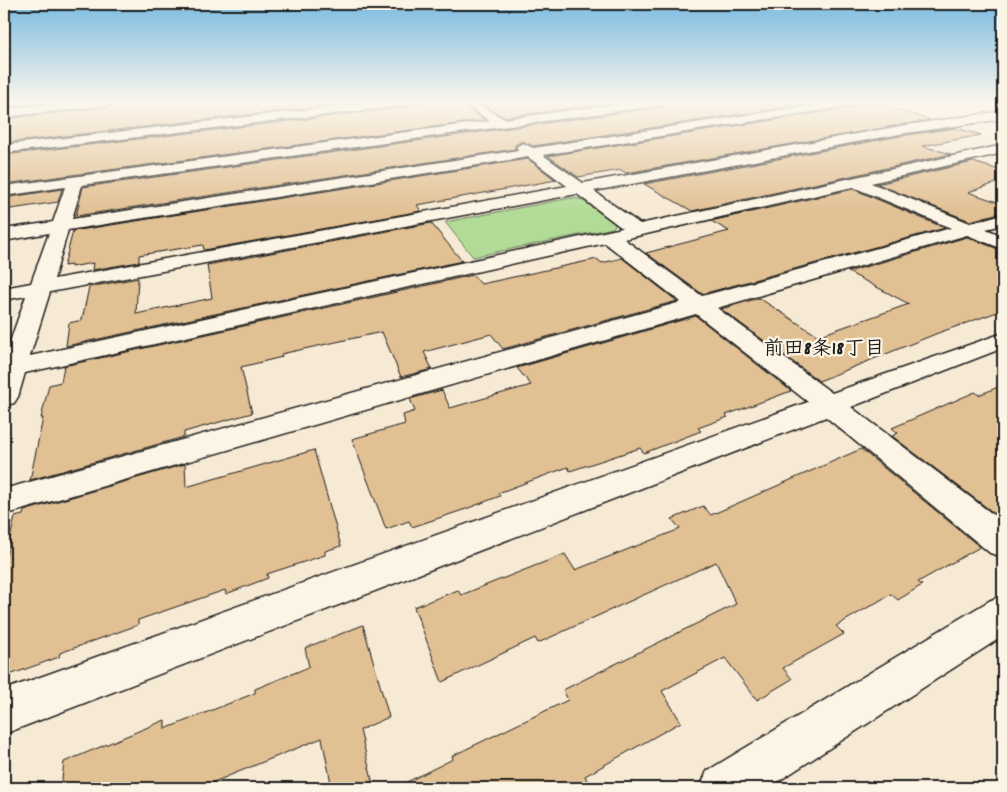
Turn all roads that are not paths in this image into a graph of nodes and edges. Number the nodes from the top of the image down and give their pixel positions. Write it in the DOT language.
graph roads {
  1 [pos="99,138"];
  2 [pos="91,139"];
  3 [pos="388,139"];
  4 [pos="515,139"];
  5 [pos="614,139"];
  6 [pos="851,139"];
  7 [pos="956,146"];
  8 [pos="4,149"];
  9 [pos="1003,150"];
  10 [pos="531,153"];
  11 [pos="983,154"];
  12 [pos="81,181"];
  13 [pos="855,182"];
  14 [pos="580,188"];
  15 [pos="4,191"];
  16 [pos="1003,219"];
  17 [pos="60,226"];
  18 [pos="968,229"];
  19 [pos="637,230"];
  20 [pos="4,235"];
  21 [pos="608,236"];
  22 [pos="1003,243"];
  23 [pos="39,287"];
  24 [pos="4,294"];
  25 [pos="697,305"];
  26 [pos="1003,340"];
  27 [pos="8,369"];
  28 [pos="4,397"];
  29 [pos="830,405"];
  30 [pos="4,502"];
  31 [pos="1003,542"];
  32 [pos="1003,614"];
  33 [pos="4,712"];
  34 [pos="724,788"];
  1 -- 12 [label="street"];
  2 -- 8 [label="street"];
  3 -- 12 [label="street"];
  4 -- 10 [label="street"];
  5 -- 10 [label="street"];
  6 -- 14 [label="street"];
  7 -- 11 [label="street"];
  9 -- 11 [label="street"];
  10 -- 14 [label="street"];
  10 -- 17 [label="street"];
  11 -- 13 [label="street"];
  12 -- 15 [label="street"];
  12 -- 17 [label="street"];
  13 -- 18 [label="street"];
  13 -- 19 [label="street"];
  14 -- 19 [label="street"];
  14 -- 23 [label="street"];
  16 -- 18 [label="street"];
  17 -- 20 [label="street"];
  17 -- 23 [label="street"];
  18 -- 22 [label="street"];
  18 -- 25 [label="street"];
  19 -- 21 [label="street"];
  21 -- 25 [label="street"];
  21 -- 27 [label="street"];
  23 -- 24 [label="street"];
  23 -- 27 [label="street"];
  25 -- 29 [label="street"];
  25 -- 30 [label="street"];
  26 -- 29 [label="street"];
  27 -- 28 [label="street"];
  29 -- 31 [label="street"];
  29 -- 33 [label="street"];
  32 -- 34 [label="street"];
}
